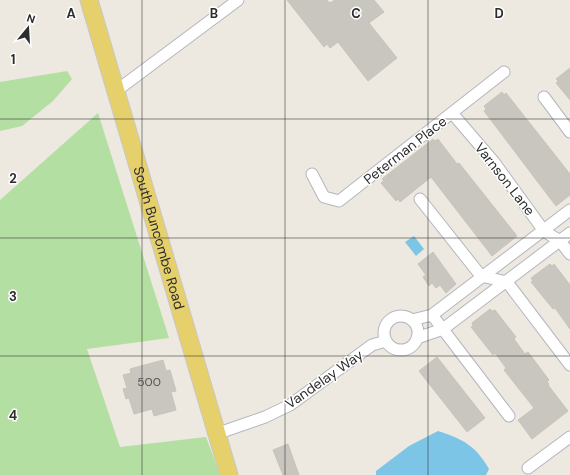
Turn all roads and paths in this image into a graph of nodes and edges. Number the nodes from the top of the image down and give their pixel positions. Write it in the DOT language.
graph roads {
  1 [pos="89,0"];
  2 [pos="238,0"];
  3 [pos="504,72"];
  4 [pos="116,92"];
  5 [pos="544,97"];
  6 [pos="452,113"];
  7 [pos="570,132"];
  8 [pos="312,174"];
  9 [pos="420,200"];
  10 [pos="570,210"];
  11 [pos="544,231"];
  12 [pos="570,233"];
  13 [pos="560,242"];
  14 [pos="570,254"];
  15 [pos="481,276"];
  16 [pos="507,282"];
  17 [pos="432,315"];
  18 [pos="412,320"];
  19 [pos="443,329"];
  20 [pos="417,338"];
  21 [pos="386,341"];
  22 [pos="570,365"];
  23 [pos="509,416"];
  24 [pos="216,434"];
  25 [pos="570,437"];
  26 [pos="528,468"];
  27 [pos="228,475"];
  1 -- 4 [label="main road, South Buncombe Road"];
  2 -- 4 [label="street"];
  3 -- 6 [label="street, Peterman Place"];
  4 -- 24 [label="main road, South Buncombe Road"];
  5 -- 7 [label="street"];
  6 -- 8 [label="street, Peterman Place"];
  6 -- 11 [label="street, Varnson Lane"];
  9 -- 15 [label="street"];
  10 -- 11 [label="street"];
  11 -- 13 [label="street, Varnson Lane"];
  11 -- 15 [label="street"];
  12 -- 13 [label="street"];
  13 -- 14 [label="street, Varnson Lane"];
  13 -- 16 [label="street"];
  15 -- 16 [label="street"];
  15 -- 17 [label="street"];
  16 -- 19 [label="street"];
  16 -- 22 [label="street"];
  17 -- 18 [label="street"];
  17 -- 19 [label="street"];
  18 -- 20 [label="street"];
  18 -- 21 [label="street"];
  19 -- 20 [label="street"];
  19 -- 23 [label="street"];
  20 -- 21 [label="street"];
  21 -- 24 [label="street, Vandelay Way"];
  24 -- 27 [label="main road, South Buncombe Road"];
  25 -- 26 [label="street"];
}
